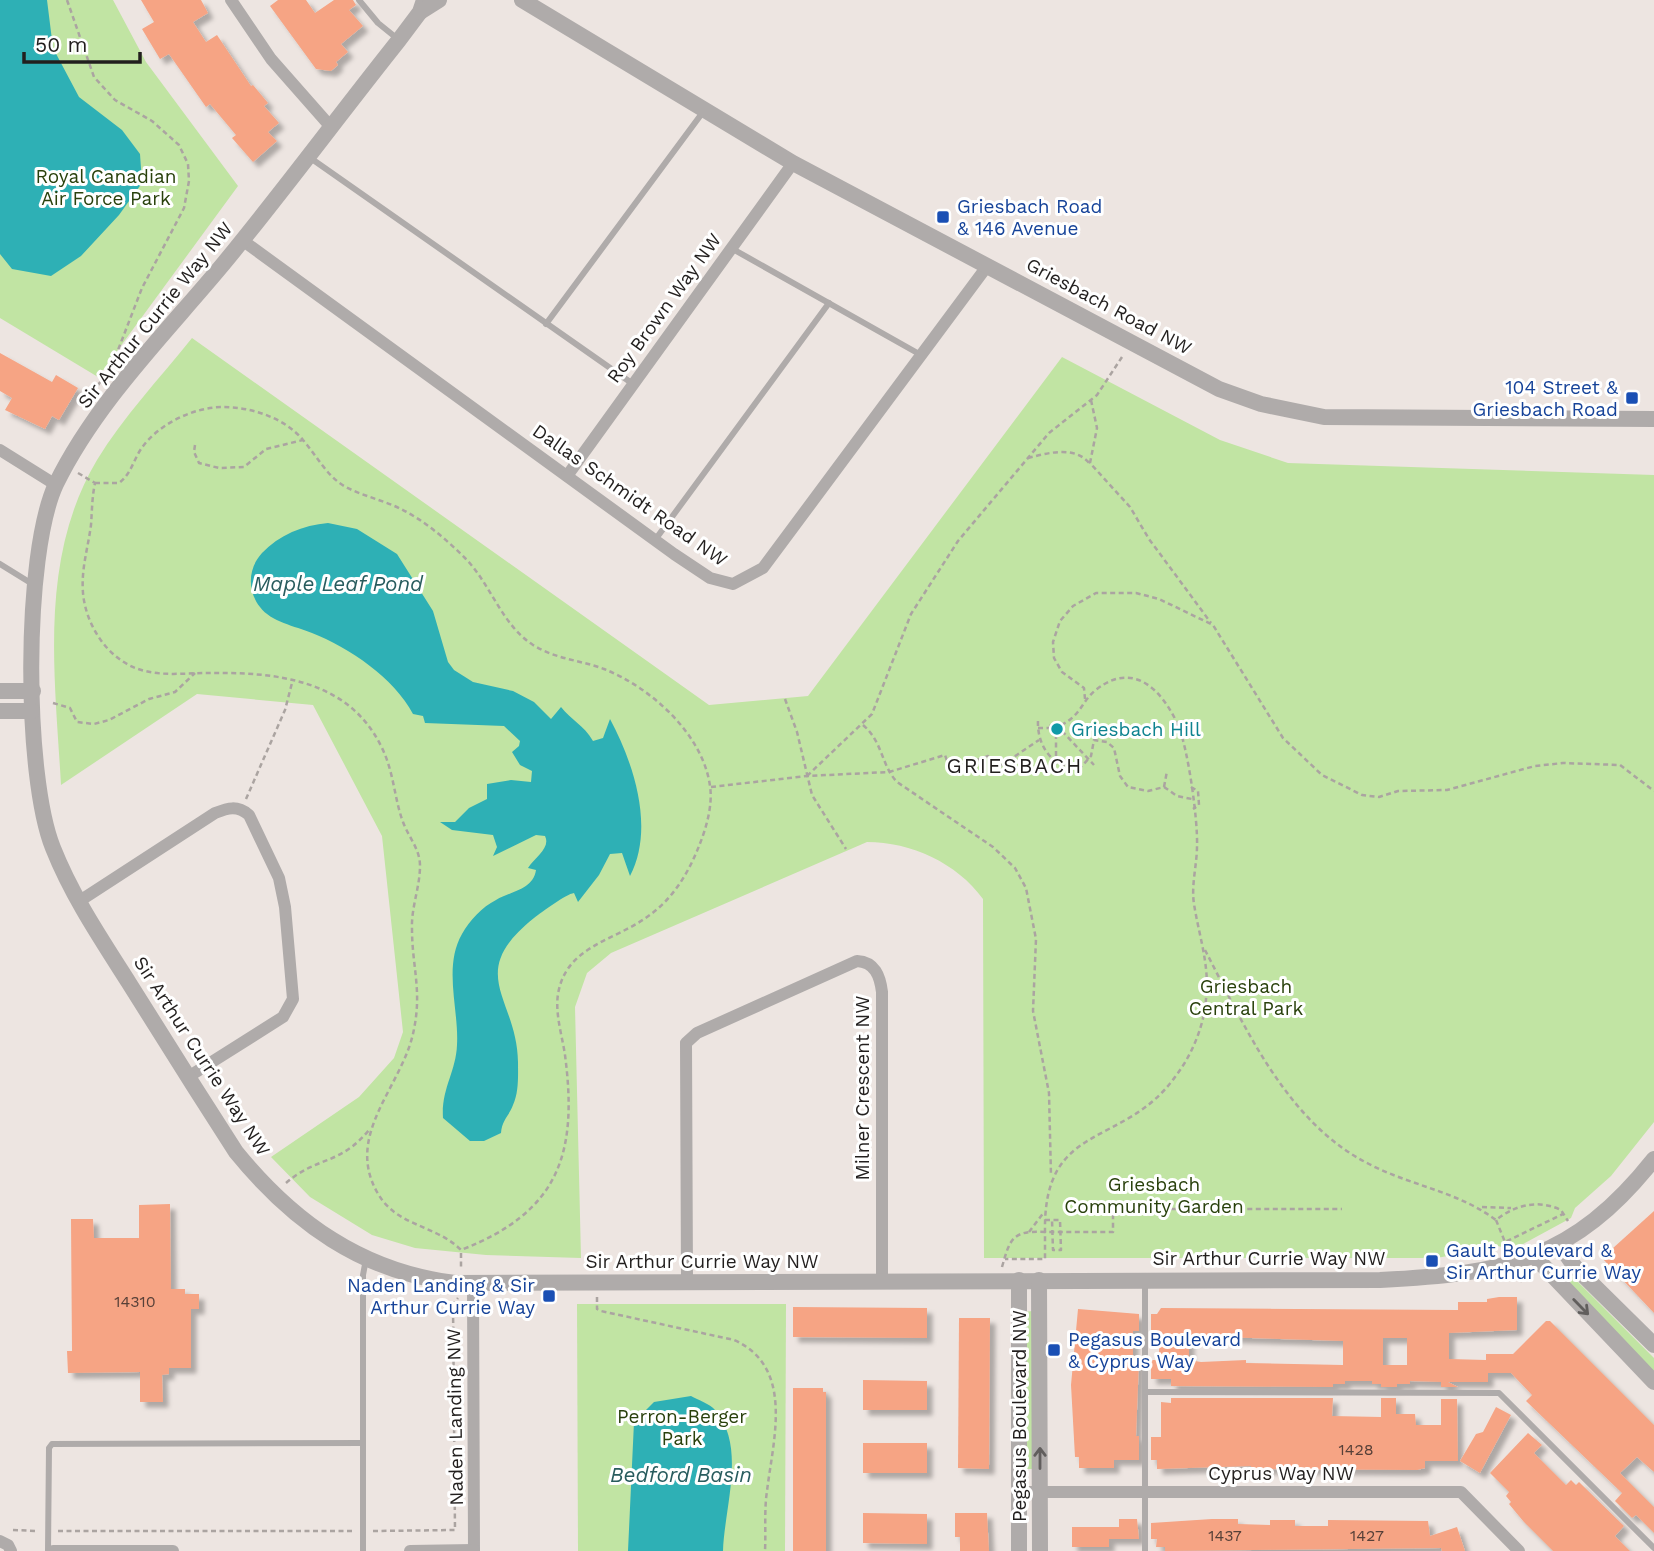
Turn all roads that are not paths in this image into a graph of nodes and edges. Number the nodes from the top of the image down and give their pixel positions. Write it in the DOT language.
graph roads {
  1 [pos="231,0"];
  2 [pos="359,0"];
  3 [pos="439,0"];
  4 [pos="522,0"];
  5 [pos="536,0"];
  6 [pos="422,6"];
  7 [pos="561,24"];
  8 [pos="399,40"];
  9 [pos="704,110"];
  10 [pos="330,126"];
  11 [pos="308,156"];
  12 [pos="793,163"];
  13 [pos="242,240"];
  14 [pos="732,248"];
  15 [pos="988,265"];
  16 [pos="829,303"];
  17 [pos="547,324"];
  18 [pos="921,355"];
  19 [pos="633,384"];
  20 [pos="1654,419"];
  21 [pos="0,450"];
  22 [pos="566,476"];
  23 [pos="56,485"];
  24 [pos="655,540"];
  25 [pos="0,564"];
  26 [pos="35,586"];
  27 [pos="0,691"];
  28 [pos="33,691"];
  29 [pos="0,712"];
  30 [pos="33,712"];
  31 [pos="78,902"];
  32 [pos="188,1077"];
  33 [pos="1654,1159"];
  34 [pos="1559,1244"];
  35 [pos="1535,1257"];
  36 [pos="367,1258"];
  37 [pos="1019,1280"];
  38 [pos="1039,1280"];
  39 [pos="1144,1280"];
  40 [pos="882,1281"];
  41 [pos="687,1282"];
  42 [pos="473,1283"];
  43 [pos="1654,1345"];
  44 [pos="1654,1382"];
  45 [pos="1146,1392"];
  46 [pos="363,1443"];
  47 [pos="1019,1492"];
  48 [pos="1040,1492"];
  49 [pos="1145,1492"];
  50 [pos="0,1541"];
  51 [pos="1654,1548"];
  52 [pos="11,1551"];
  53 [pos="51,1551"];
  54 [pos="173,1551"];
  55 [pos="363,1551"];
  56 [pos="410,1551"];
  57 [pos="474,1551"];
  58 [pos="1018,1551"];
  59 [pos="1040,1551"];
  60 [pos="1145,1551"];
  61 [pos="1519,1551"];
  1 -- 10 [label="street"];
  2 -- 8 [label="lane"];
  3 -- 6 [label="street, Sir Arthur Currie Way NW"];
  4 -- 7 [label="street, Griesbach Road NW"];
  5 -- 7 [label="street, Griesbach Road NW"];
  6 -- 8 [label="street, Sir Arthur Currie Way NW"];
  7 -- 9 [label="street, Griesbach Road NW"];
  8 -- 10 [label="street, Sir Arthur Currie Way NW"];
  9 -- 12 [label="street, Griesbach Road NW"];
  9 -- 17 [label="lane"];
  10 -- 11 [label="street, Sir Arthur Currie Way NW"];
  11 -- 13 [label="street, Sir Arthur Currie Way NW"];
  11 -- 17 [label="lane"];
  12 -- 14 [label="street, Roy Brown Way NW"];
  12 -- 15 [label="street, Griesbach Road NW"];
  13 -- 22 [label="street, Dallas Schmidt Road NW"];
  13 -- 23 [label="street, Sir Arthur Currie Way NW"];
  14 -- 16 [label="lane"];
  14 -- 19 [label="street, Roy Brown Way NW"];
  15 -- 18 [label="street, Dallas Schmidt Road NW"];
  15 -- 20 [label="street, Griesbach Road NW"];
  16 -- 18 [label="lane"];
  16 -- 24 [label="lane"];
  17 -- 19 [label="lane"];
  18 -- 24 [label="street, Dallas Schmidt Road NW"];
  19 -- 22 [label="street, Roy Brown Way NW"];
  21 -- 23 [label="street"];
  22 -- 24 [label="street, Dallas Schmidt Road NW"];
  23 -- 26 [label="street, Sir Arthur Currie Way NW"];
  25 -- 26 [label="lane"];
  26 -- 28 [label="street, Sir Arthur Currie Way NW"];
  27 -- 28 [label="street"];
  28 -- 30 [label="street, Sir Arthur Currie Way NW"];
  29 -- 30 [label="street"];
  30 -- 31 [label="street, Sir Arthur Currie Way NW"];
  31 -- 32 [label="street, Sir Arthur Currie Way NW"];
  31 -- 32 [label="street"];
  32 -- 36 [label="street, Sir Arthur Currie Way NW"];
  33 -- 34 [label="street, Sir Arthur Currie Way NW"];
  34 -- 35 [label="street, Sir Arthur Currie Way NW"];
  34 -- 43 [label="street"];
  35 -- 39 [label="street, Sir Arthur Currie Way NW"];
  35 -- 44 [label="street, one-way"];
  36 -- 42 [label="street, Sir Arthur Currie Way NW"];
  36 -- 46 [label="lane"];
  37 -- 38 [label="street, Sir Arthur Currie Way NW"];
  37 -- 40 [label="street, Sir Arthur Currie Way NW"];
  37 -- 47 [label="street, Pegasus Boulevard NW"];
  38 -- 39 [label="street, Sir Arthur Currie Way NW"];
  48 -- 38 [label="street, Pegasus Boulevard NW, one-way"];
  39 -- 45 [label="lane"];
  40 -- 41 [label="street, Sir Arthur Currie Way NW"];
  40 -- 41 [label="street, Milner Crescent NW"];
  41 -- 42 [label="street, Sir Arthur Currie Way NW"];
  42 -- 57 [label="street, Naden Landing NW"];
  45 -- 49 [label="lane"];
  45 -- 51 [label="lane"];
  46 -- 53 [label="lane"];
  46 -- 55 [label="lane"];
  47 -- 48 [label="street, Cyprus Way NW"];
  47 -- 58 [label="street, Pegasus Boulevard NW"];
  48 -- 49 [label="street, Cyprus Way NW"];
  48 -- 59 [label="street, Pegasus Boulevard NW"];
  49 -- 60 [label="lane"];
  49 -- 61 [label="street, Cyprus Way NW"];
  50 -- 52 [label="street"];
  53 -- 54 [label="street"];
  56 -- 57 [label="street"];
}
